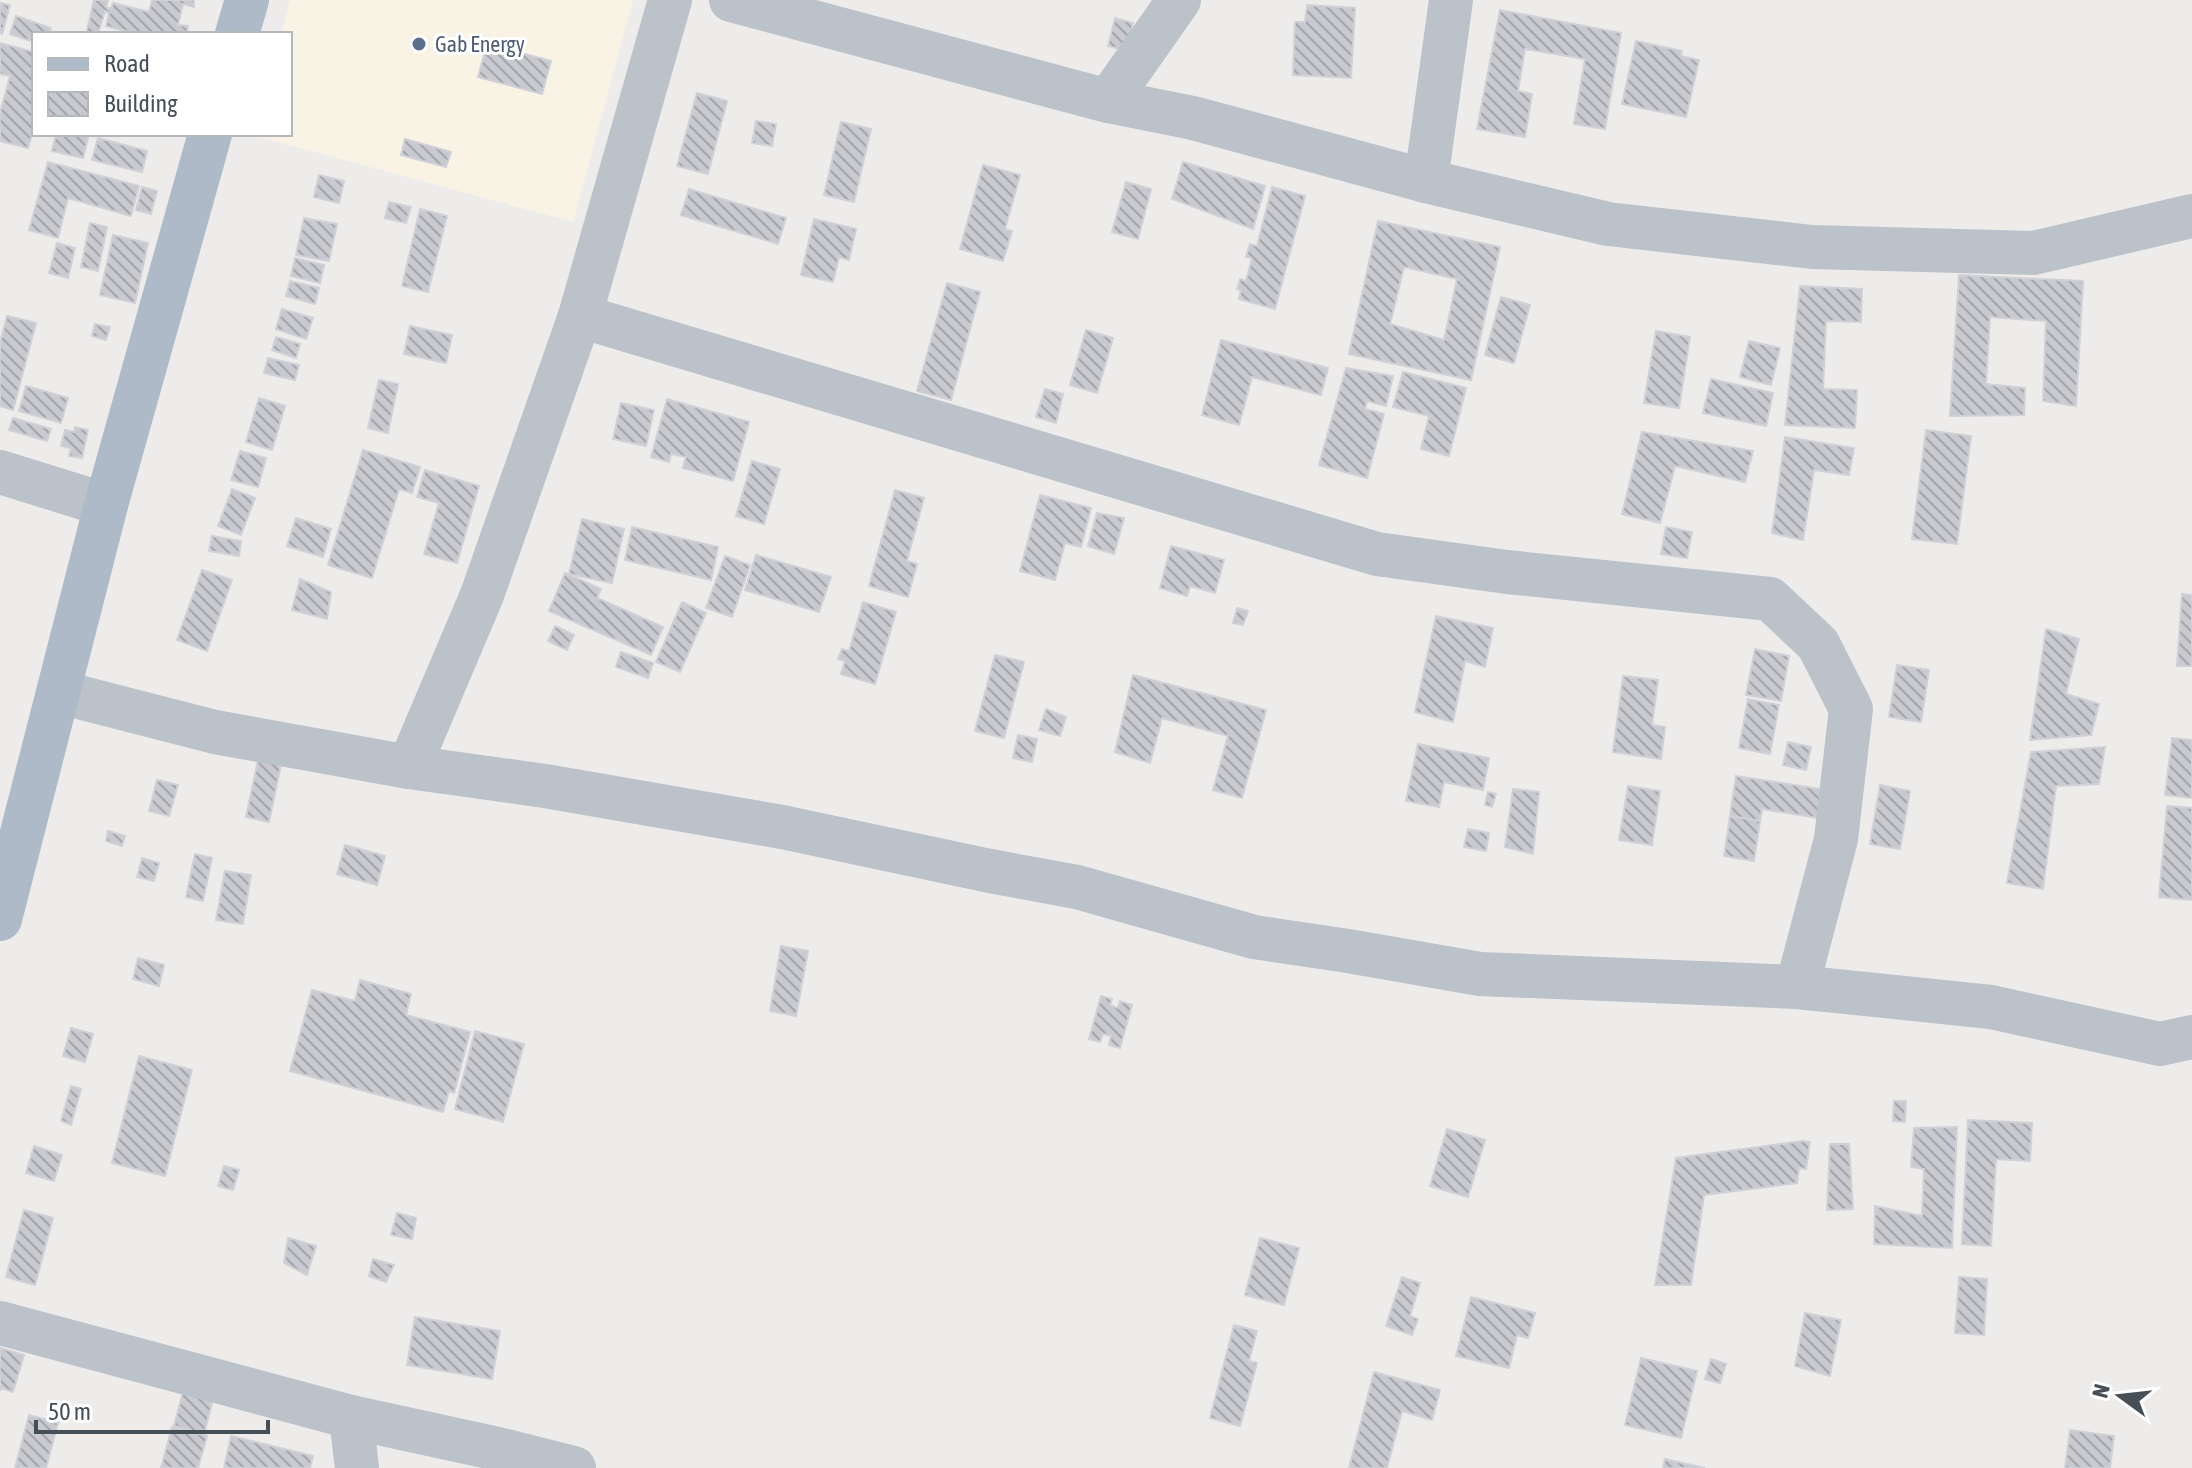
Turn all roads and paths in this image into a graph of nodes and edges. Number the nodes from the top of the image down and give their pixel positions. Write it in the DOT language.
graph roads {
  1 [pos="247,0"];
  2 [pos="670,0"];
  3 [pos="731,0"];
  4 [pos="1179,0"];
  5 [pos="1451,0"];
  6 [pos="238,32"];
  7 [pos="1108,101"];
  8 [pos="209,136"];
  9 [pos="1426,181"];
  10 [pos="2192,216"];
  11 [pos="580,316"];
  12 [pos="0,472"];
  13 [pos="106,505"];
  14 [pos="59,692"];
  15 [pos="409,767"];
  16 [pos="10,842"];
  17 [pos="0,919"];
  18 [pos="1797,987"];
  19 [pos="2192,1037"];
  20 [pos="0,1323"];
  21 [pos="351,1417"];
  22 [pos="357,1468"];
  23 [pos="574,1468"];
  1 -- 6 [label="main road"];
  2 -- 11 [label="street"];
  3 -- 7 [label="street"];
  4 -- 7 [label="street"];
  5 -- 9 [label="street"];
  7 -- 9 [label="street"];
  8 -- 13 [label="main road"];
  9 -- 10 [label="street"];
  11 -- 15 [label="street"];
  11 -- 18 [label="street"];
  12 -- 13 [label="street"];
  13 -- 14 [label="main road"];
  14 -- 15 [label="street"];
  14 -- 16 [label="main road"];
  15 -- 18 [label="street"];
  16 -- 17 [label="main road"];
  18 -- 19 [label="street"];
  20 -- 21 [label="street"];
  21 -- 22 [label="street"];
  21 -- 23 [label="street"];
}
